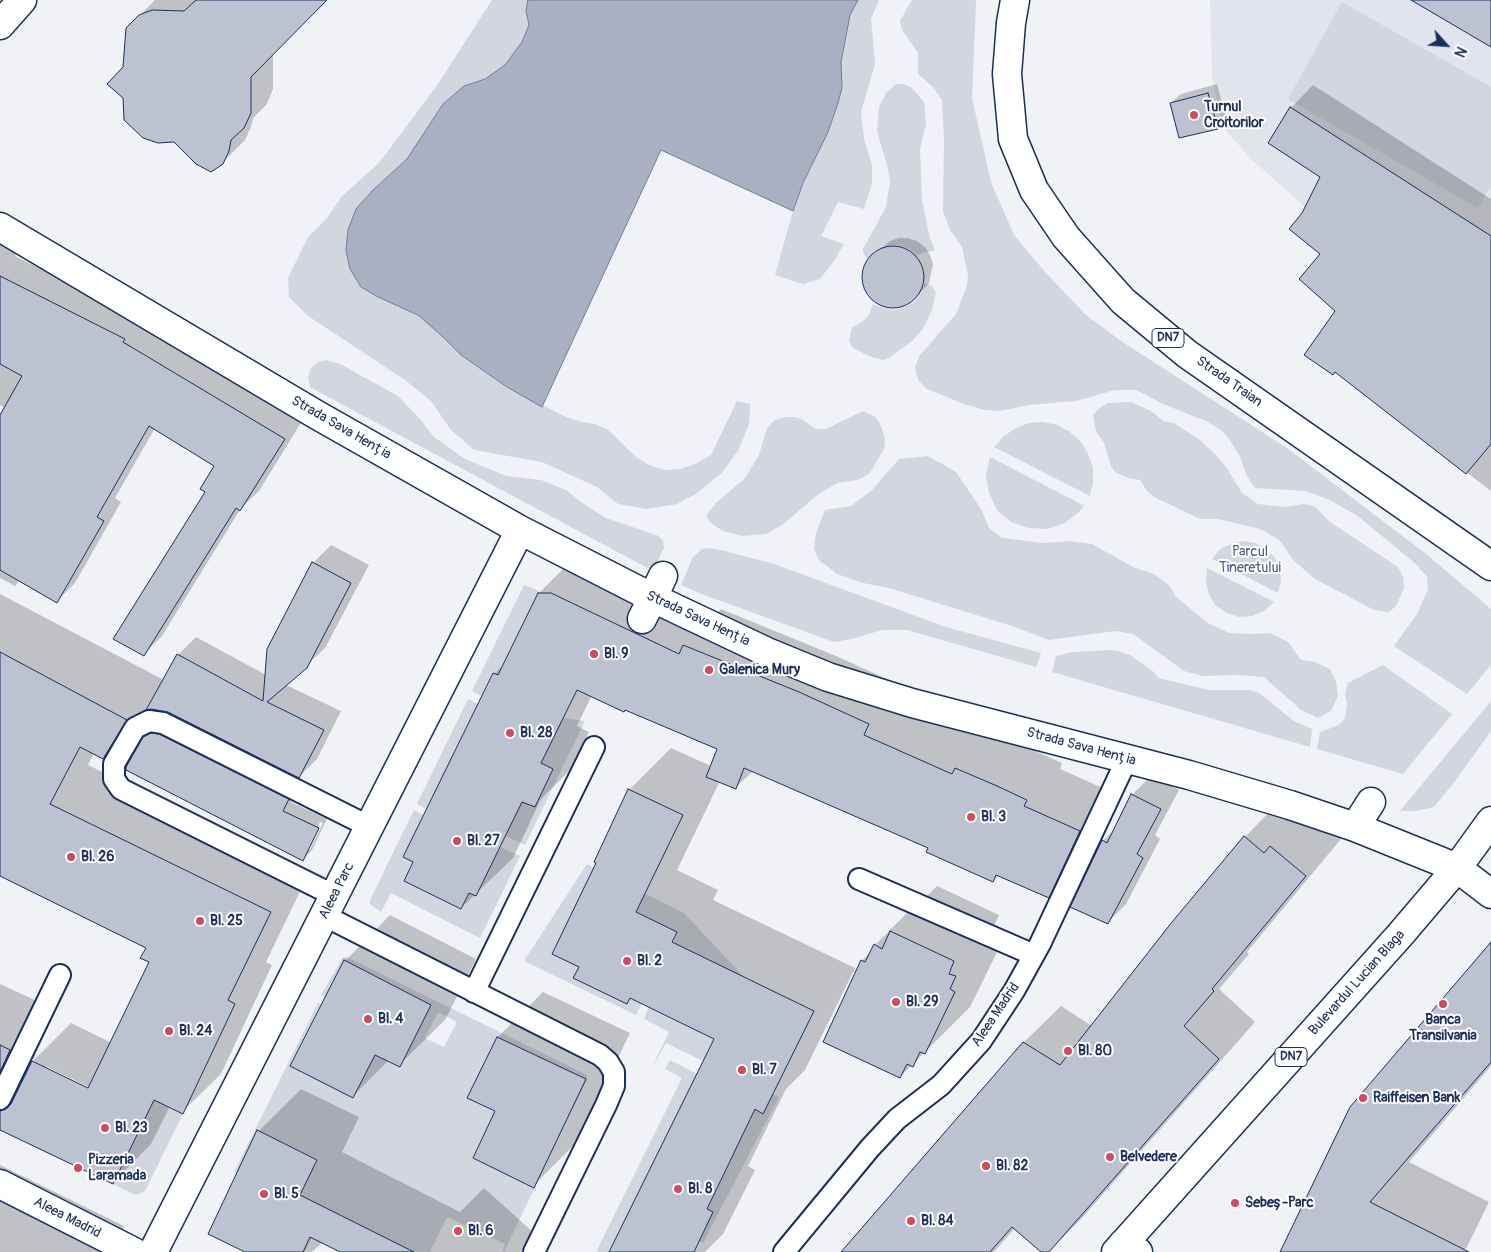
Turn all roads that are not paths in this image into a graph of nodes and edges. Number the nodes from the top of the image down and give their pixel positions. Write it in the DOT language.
graph roads {
  1 [pos="22,0"];
  2 [pos="1014,0"];
  3 [pos="0,25"];
  4 [pos="0,227"];
  5 [pos="520,530"];
  6 [pos="1491,566"];
  7 [pos="594,747"];
  8 [pos="1127,759"];
  9 [pos="1371,802"];
  10 [pos="1491,821"];
  11 [pos="370,827"];
  12 [pos="1355,827"];
  13 [pos="1457,868"];
  14 [pos="859,879"];
  15 [pos="1491,894"];
  16 [pos="330,906"];
  17 [pos="1034,955"];
  18 [pos="60,975"];
  19 [pos="474,992"];
  20 [pos="0,1099"];
  21 [pos="0,1184"];
  22 [pos="1126,1249"];
  23 [pos="134,1252"];
  24 [pos="153,1252"];
  25 [pos="534,1252"];
  26 [pos="784,1252"];
  1 -- 3 [label="street"];
  2 -- 6 [label="street, Strada Traian / DN7"];
  4 -- 5 [label="street, Strada Sava Henția"];
  5 -- 8 [label="street, Strada Sava Henția"];
  5 -- 11 [label="street, Aleea Parc"];
  7 -- 19 [label="lane"];
  8 -- 12 [label="street, Strada Sava Henția"];
  8 -- 17 [label="lane, Aleea Madrid"];
  9 -- 12 [label="street"];
  10 -- 13 [label="street, Bulevardul Lucian Blaga / DN7"];
  11 -- 16 [label="street, Aleea Parc"];
  11 -- 16 [label="lane"];
  12 -- 13 [label="street, Strada Sava Henția"];
  13 -- 15 [label="street, Strada Sava Henția"];
  13 -- 22 [label="street, Bulevardul Lucian Blaga / DN7"];
  14 -- 17 [label="lane"];
  16 -- 19 [label="lane"];
  16 -- 24 [label="street, Aleea Parc"];
  17 -- 26 [label="lane, Aleea Madrid"];
  18 -- 20 [label="lane"];
  19 -- 25 [label="lane"];
  21 -- 23 [label="street, Aleea Madrid"];
}
